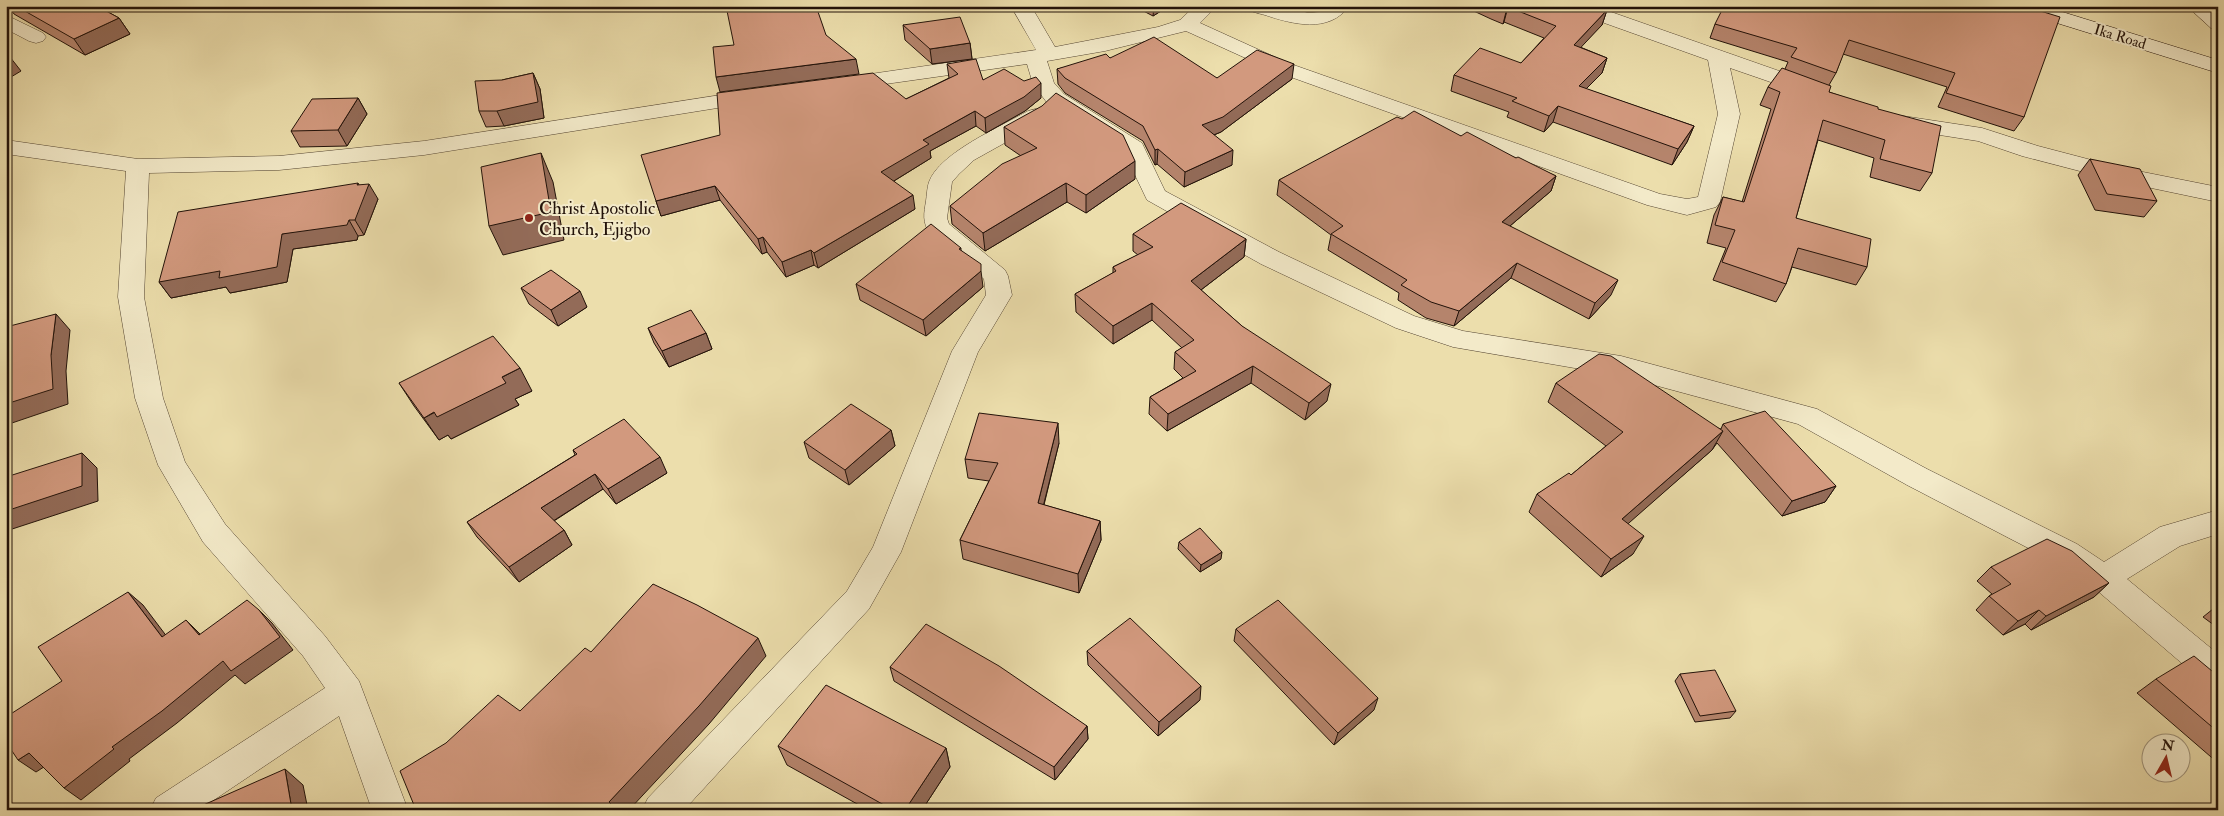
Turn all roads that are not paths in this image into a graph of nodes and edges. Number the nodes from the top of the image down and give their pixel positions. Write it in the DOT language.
graph roads {
  1 [pos="1021,6"];
  2 [pos="1207,6"];
  3 [pos="1254,6"];
  4 [pos="1338,6"];
  5 [pos="1575,6"];
  6 [pos="2022,6"];
  7 [pos="2197,6"];
  8 [pos="6,21"];
  9 [pos="1186,24"];
  10 [pos="2218,24"];
  11 [pos="36,37"];
  12 [pos="1042,55"];
  13 [pos="1717,55"];
  14 [pos="2218,67"];
  15 [pos="818,87"];
  16 [pos="770,94"];
  17 [pos="1828,96"];
  18 [pos="1056,99"];
  19 [pos="1884,117"];
  20 [pos="9,147"];
  21 [pos="138,166"];
  22 [pos="2218,195"];
  23 [pos="2218,522"];
  24 [pos="2104,578"];
  25 [pos="2218,674"];
  26 [pos="347,692"];
  27 [pos="168,810"];
  28 [pos="390,810"];
  29 [pos="660,810"];
  1 -- 12 [label="street"];
  2 -- 9 [label="street"];
  3 -- 4 [label="street"];
  5 -- 13 [label="street"];
  6 -- 14 [label="street, Ika Road"];
  7 -- 10 [label="street"];
  8 -- 11 [label="street"];
  9 -- 12 [label="street"];
  9 -- 13 [label="street"];
  12 -- 15 [label="street"];
  12 -- 18 [label="street"];
  13 -- 17 [label="street"];
  16 -- 21 [label="street"];
  18 -- 24 [label="street"];
  18 -- 29 [label="street"];
  19 -- 22 [label="street"];
  20 -- 21 [label="street"];
  21 -- 26 [label="street"];
  23 -- 24 [label="street"];
  24 -- 25 [label="street"];
  26 -- 27 [label="street"];
  26 -- 28 [label="street"];
}
